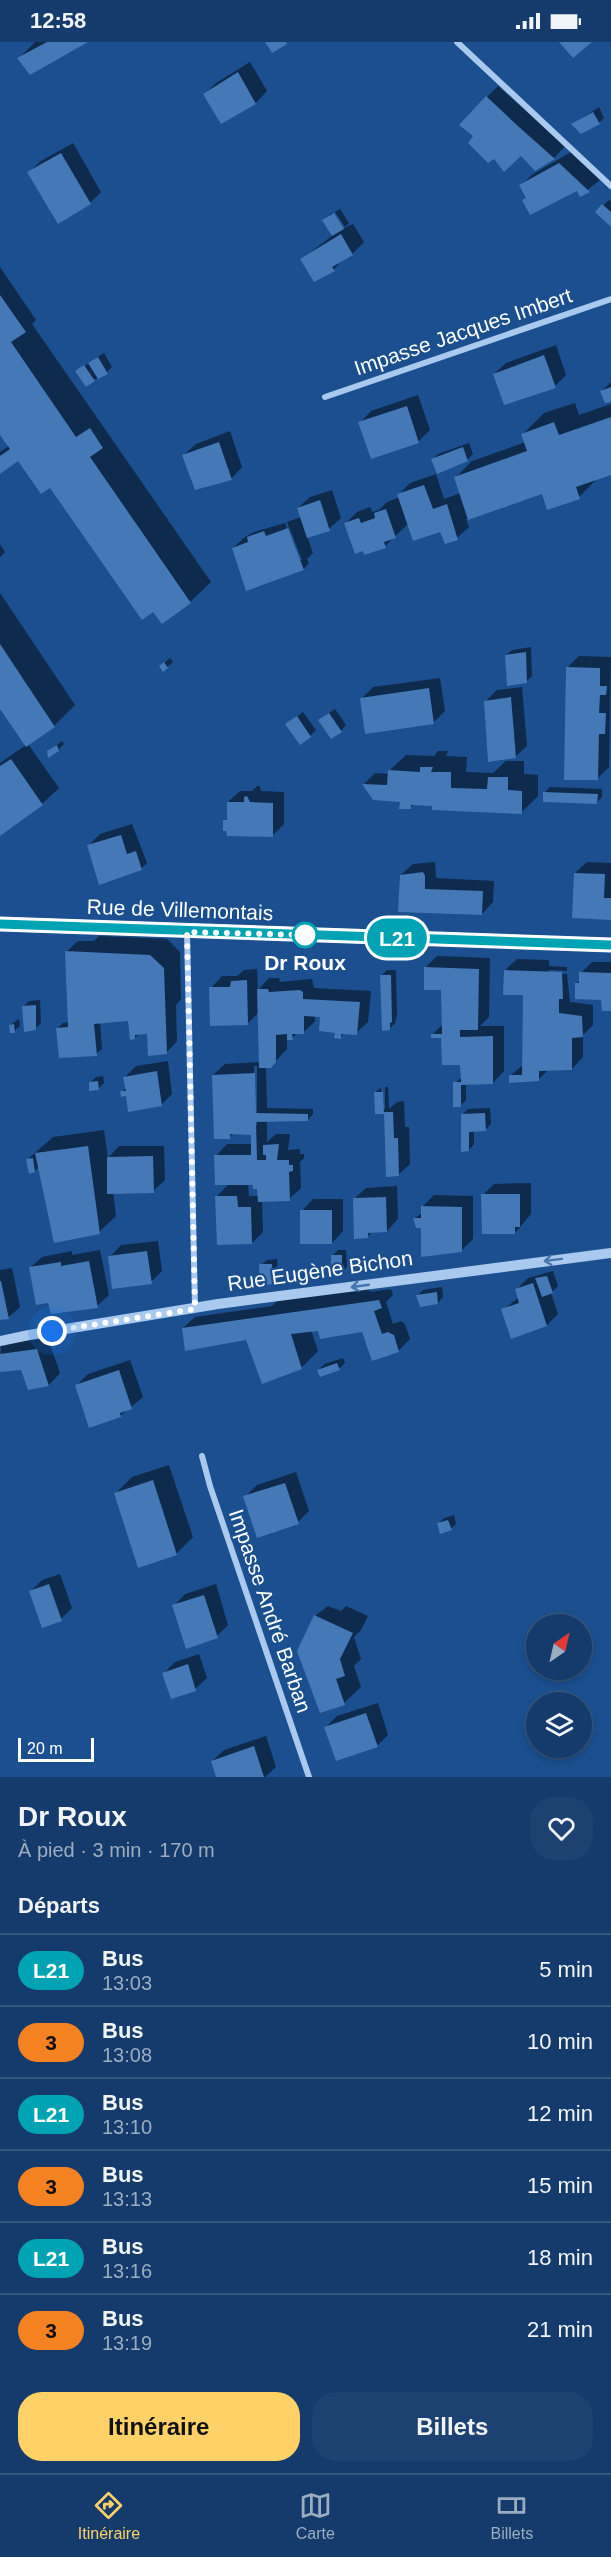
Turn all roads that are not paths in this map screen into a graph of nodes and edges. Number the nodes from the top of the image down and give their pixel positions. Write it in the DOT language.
graph roads {
  1 [pos="457,42"];
  2 [pos="611,186"];
  3 [pos="611,299"];
  4 [pos="325,397"];
  5 [pos="0,924"];
  6 [pos="187,932"];
  7 [pos="611,945"];
  8 [pos="611,1253"];
  9 [pos="195,1309"];
  10 [pos="0,1341"];
  11 [pos="202,1456"];
  12 [pos="309,1777"];
  1 -- 2 [label="street"];
  3 -- 4 [label="street, Impasse Jacques Imbert"];
  5 -- 6 [label="main road, Rue de Villemontais"];
  6 -- 7 [label="main road, Rue de Villemontais"];
  6 -- 9 [label="street"];
  8 -- 9 [label="street, Rue Eugène Bichon, one-way"];
  9 -- 10 [label="street, Rue Eugène Bichon"];
  11 -- 12 [label="street, Impasse André Barban"];
}
